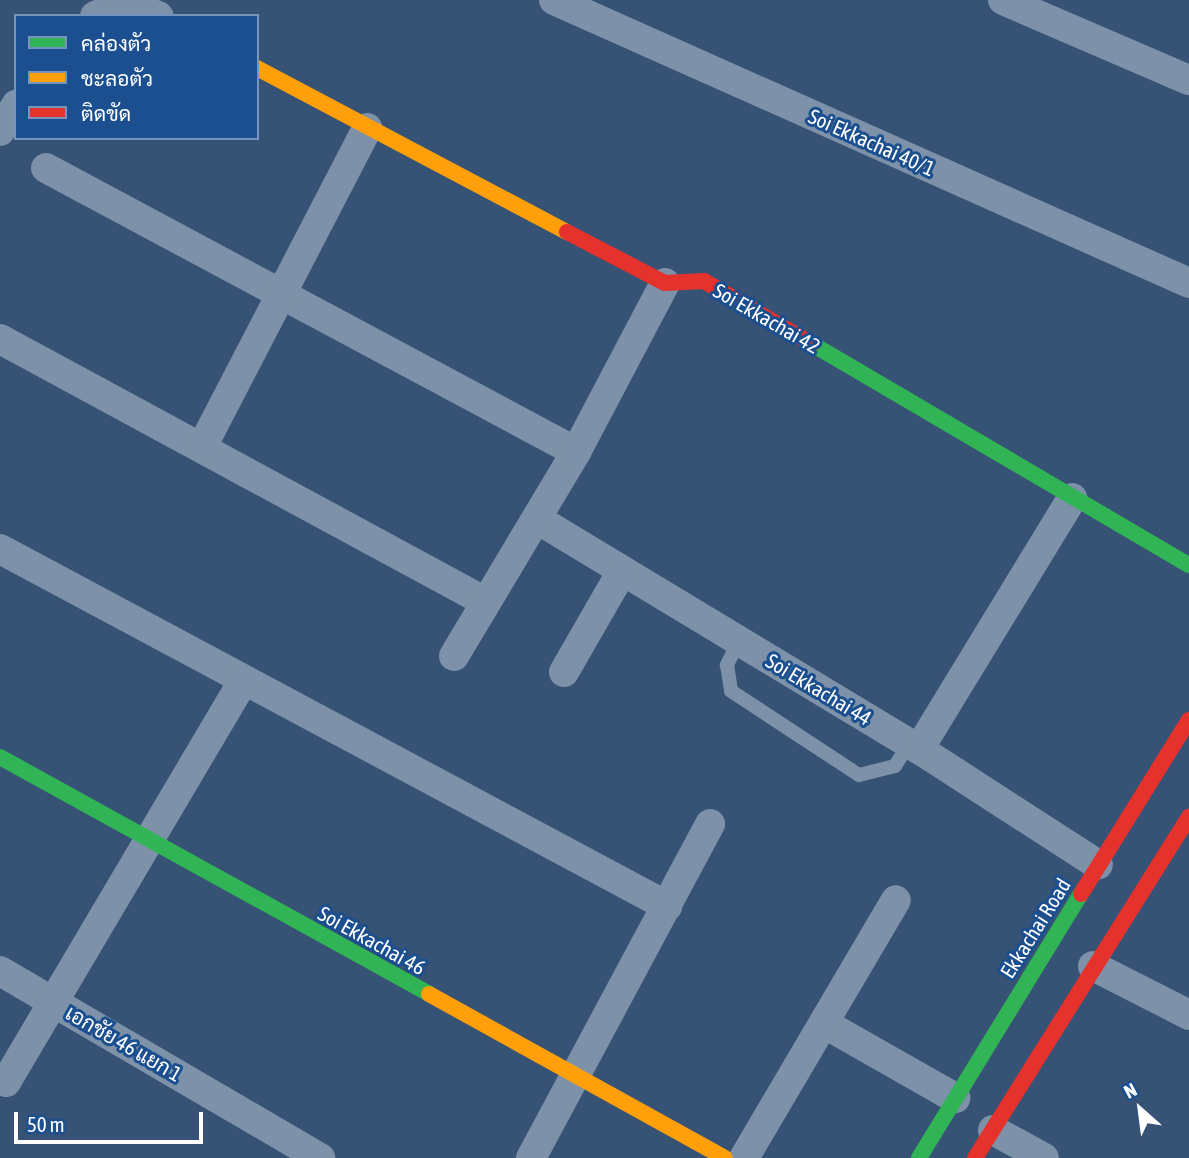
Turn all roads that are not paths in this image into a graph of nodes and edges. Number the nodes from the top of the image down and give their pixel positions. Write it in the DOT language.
graph roads {
  1 [pos="554,0"];
  2 [pos="1003,0"];
  3 [pos="100,14"];
  4 [pos="154,14"];
  5 [pos="259,69"];
  6 [pos="1189,80"];
  7 [pos="14,108"];
  8 [pos="367,128"];
  9 [pos="0,131"];
  10 [pos="46,168"];
  11 [pos="665,283"];
  12 [pos="1189,283"];
  13 [pos="281,295"];
  14 [pos="0,338"];
  15 [pos="203,445"];
  16 [pos="576,452"];
  17 [pos="1072,498"];
  18 [pos="537,519"];
  19 [pos="0,549"];
  20 [pos="1189,565"];
  21 [pos="622,570"];
  22 [pos="484,601"];
  23 [pos="739,641"];
  24 [pos="454,656"];
  25 [pos="564,672"];
  26 [pos="244,680"];
  27 [pos="1189,720"];
  28 [pos="914,746"];
  29 [pos="0,757"];
  30 [pos="1189,817"];
  31 [pos="710,824"];
  32 [pos="151,843"];
  33 [pos="1104,869"];
  34 [pos="897,900"];
  35 [pos="667,906"];
  36 [pos="1093,966"];
  37 [pos="0,971"];
  38 [pos="54,1003"];
  39 [pos="1189,1015"];
  40 [pos="825,1024"];
  41 [pos="576,1075"];
  42 [pos="6,1082"];
  43 [pos="955,1098"];
  44 [pos="993,1130"];
  45 [pos="320,1158"];
  46 [pos="531,1158"];
  47 [pos="725,1158"];
  48 [pos="744,1158"];
  49 [pos="919,1158"];
  50 [pos="975,1158"];
  51 [pos="1044,1158"];
  1 -- 12 [label="street, Soi Ekkachai 40/1"];
  2 -- 6 [label="street"];
  3 -- 4 [label="street"];
  5 -- 8 [label="street"];
  7 -- 9 [label="street"];
  8 -- 11 [label="street"];
  8 -- 13 [label="street"];
  10 -- 13 [label="street"];
  11 -- 16 [label="street"];
  11 -- 17 [label="street, Soi Ekkachai 42"];
  13 -- 15 [label="street"];
  13 -- 16 [label="street"];
  14 -- 15 [label="street"];
  15 -- 22 [label="street"];
  16 -- 18 [label="street"];
  17 -- 20 [label="street, Soi Ekkachai 42"];
  17 -- 28 [label="street"];
  18 -- 21 [label="street, Soi Ekkachai 44"];
  18 -- 22 [label="street"];
  19 -- 26 [label="street"];
  21 -- 23 [label="street, Soi Ekkachai 44"];
  21 -- 25 [label="street"];
  22 -- 24 [label="street"];
  23 -- 28 [label="street, Soi Ekkachai 44"];
  23 -- 28 [label="lane"];
  26 -- 32 [label="street"];
  26 -- 35 [label="street"];
  27 -- 33 [label="street, Ekkachai Road"];
  28 -- 33 [label="street, Soi Ekkachai 44"];
  29 -- 32 [label="street, Soi Ekkachai 46"];
  30 -- 36 [label="street"];
  31 -- 35 [label="street"];
  32 -- 38 [label="street"];
  32 -- 41 [label="street, Soi Ekkachai 46"];
  33 -- 43 [label="street, Ekkachai Road"];
  34 -- 40 [label="street"];
  35 -- 41 [label="street"];
  36 -- 39 [label="street"];
  36 -- 44 [label="street"];
  37 -- 38 [label="street, เอกชัย 46 แยก 1"];
  38 -- 42 [label="street"];
  38 -- 45 [label="street, เอกชัย 46 แยก 1"];
  40 -- 43 [label="street"];
  40 -- 48 [label="street"];
  41 -- 46 [label="street"];
  41 -- 47 [label="street, Soi Ekkachai 46"];
  43 -- 49 [label="street, Ekkachai Road"];
  44 -- 50 [label="street"];
  44 -- 51 [label="street"];
}
